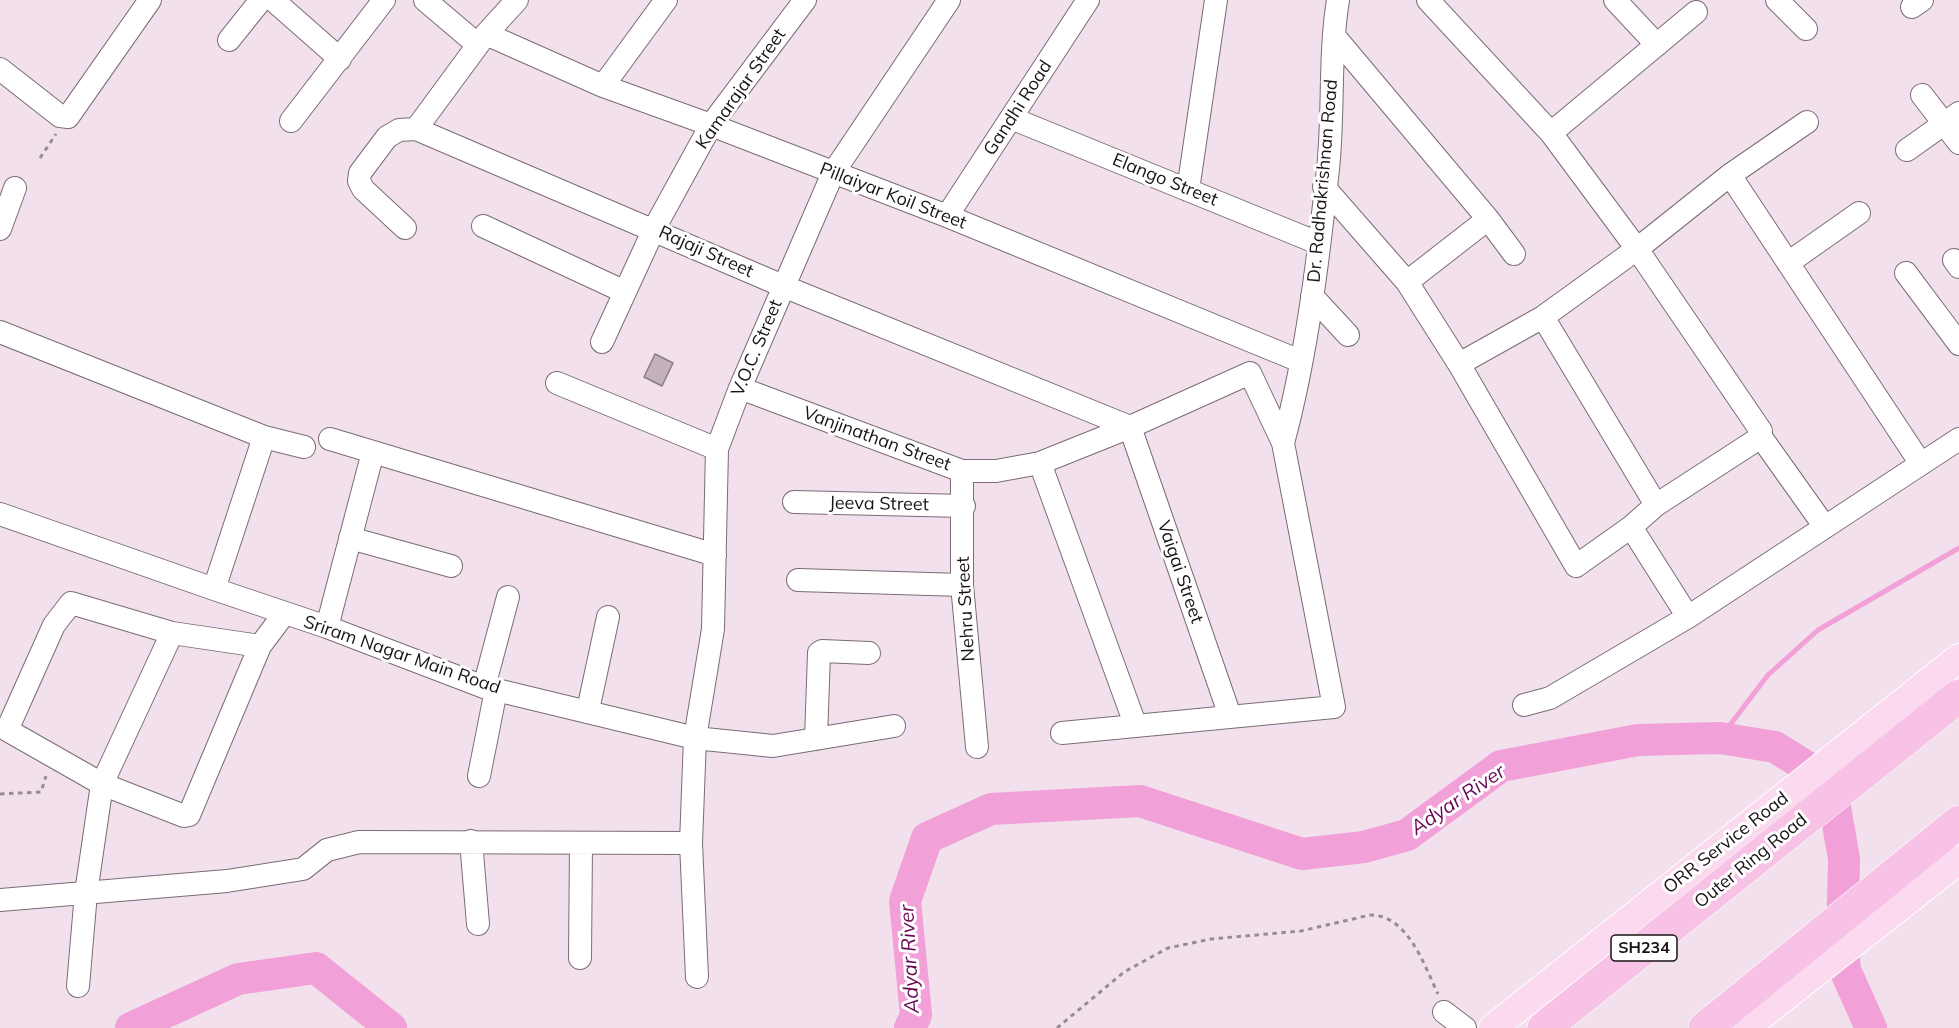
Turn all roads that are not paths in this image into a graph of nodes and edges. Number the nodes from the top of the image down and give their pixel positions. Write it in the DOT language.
graph roads {
  1 [pos="150,0"];
  2 [pos="261,0"];
  3 [pos="273,0"];
  4 [pos="384,0"];
  5 [pos="426,0"];
  6 [pos="517,0"];
  7 [pos="666,0"];
  8 [pos="805,0"];
  9 [pos="949,0"];
  10 [pos="1088,0"];
  11 [pos="1216,0"];
  12 [pos="1338,0"];
  13 [pos="1428,0"];
  14 [pos="1615,0"];
  15 [pos="1777,0"];
  16 [pos="1696,12"];
  17 [pos="1806,29"];
  18 [pos="1335,37"];
  19 [pos="482,39"];
  20 [pos="229,40"];
  21 [pos="1657,45"];
  22 [pos="340,59"];
  23 [pos="0,69"];
  24 [pos="603,86"];
  25 [pos="1922,95"];
  26 [pos="1011,118"];
  27 [pos="1952,118"];
  28 [pos="291,121"];
  29 [pos="1807,122"];
  30 [pos="711,124"];
  31 [pos="416,129"];
  32 [pos="1551,133"];
  33 [pos="1959,143"];
  34 [pos="1907,150"];
  35 [pos="833,173"];
  36 [pos="1730,175"];
  37 [pos="15,188"];
  38 [pos="1324,188"];
  39 [pos="1188,190"];
  40 [pos="1859,213"];
  41 [pos="947,216"];
  42 [pos="1488,219"];
  43 [pos="483,226"];
  44 [pos="405,228"];
  45 [pos="0,229"];
  46 [pos="654,229"];
  47 [pos="1318,243"];
  48 [pos="1637,249"];
  49 [pos="1514,254"];
  50 [pos="1788,263"];
  51 [pos="1906,273"];
  52 [pos="1407,282"];
  53 [pos="783,286"];
  54 [pos="625,292"];
  55 [pos="1312,296"];
  56 [pos="1543,317"];
  57 [pos="0,332"];
  58 [pos="1348,335"];
  59 [pos="602,342"];
  60 [pos="1959,344"];
  61 [pos="1300,361"];
  62 [pos="1459,364"];
  63 [pos="557,383"];
  64 [pos="740,388"];
  65 [pos="1130,428"];
  66 [pos="264,437"];
  67 [pos="1761,437"];
  68 [pos="1959,438"];
  69 [pos="330,439"];
  70 [pos="1283,443"];
  71 [pos="304,447"];
  72 [pos="717,449"];
  73 [pos="373,452"];
  74 [pos="1040,463"];
  75 [pos="1921,464"];
  76 [pos="962,471"];
  77 [pos="794,502"];
  78 [pos="1656,505"];
  79 [pos="963,506"];
  80 [pos="0,514"];
  81 [pos="1632,527"];
  82 [pos="1825,527"];
  83 [pos="350,538"];
  84 [pos="715,555"];
  85 [pos="451,566"];
  86 [pos="798,580"];
  87 [pos="962,585"];
  88 [pos="214,589"];
  89 [pos="508,597"];
  90 [pos="284,614"];
  91 [pos="608,617"];
  92 [pos="1688,617"];
  93 [pos="327,627"];
  94 [pos="172,633"];
  95 [pos="260,646"];
  96 [pos="869,653"];
  97 [pos="1959,658"];
  98 [pos="490,688"];
  99 [pos="1959,696"];
  100 [pos="1524,705"];
  101 [pos="588,710"];
  102 [pos="1230,717"];
  103 [pos="1135,724"];
  104 [pos="894,726"];
  105 [pos="1062,733"];
  106 [pos="695,738"];
  107 [pos="816,739"];
  108 [pos="977,747"];
  109 [pos="1848,765"];
  110 [pos="479,776"];
  111 [pos="102,784"];
  112 [pos="1795,807"];
  113 [pos="1959,822"];
  114 [pos="471,841"];
  115 [pos="691,843"];
  116 [pos="581,844"];
  117 [pos="1959,860"];
  118 [pos="86,893"];
  119 [pos="0,900"];
  120 [pos="478,924"];
  121 [pos="580,958"];
  122 [pos="697,977"];
  123 [pos="78,986"];
  124 [pos="1444,1020"];
  125 [pos="1465,1028"];
  126 [pos="1493,1028"];
  127 [pos="1544,1028"];
  128 [pos="1705,1028"];
  129 [pos="1746,1028"];
  1 -- 23 [label="street"];
  2 -- 20 [label="street"];
  3 -- 22 [label="street"];
  4 -- 22 [label="street"];
  5 -- 19 [label="street, Pillaiyar Koil Street"];
  6 -- 19 [label="street"];
  7 -- 24 [label="street"];
  8 -- 30 [label="street, Kamarajar Street"];
  9 -- 35 [label="street, V.O.C. Street"];
  10 -- 26 [label="street, Gandhi Road"];
  11 -- 39 [label="street"];
  12 -- 18 [label="street, Dr. Radhakrishnan Road"];
  13 -- 32 [label="street"];
  14 -- 21 [label="street"];
  15 -- 17 [label="street"];
  16 -- 21 [label="street"];
  18 -- 38 [label="street, Dr. Radhakrishnan Road"];
  18 -- 42 [label="street"];
  19 -- 24 [label="street, Pillaiyar Koil Street"];
  19 -- 31 [label="street"];
  21 -- 32 [label="street"];
  22 -- 28 [label="street"];
  24 -- 30 [label="street, Pillaiyar Koil Street"];
  25 -- 27 [label="street"];
  26 -- 39 [label="street, Elango Street"];
  26 -- 41 [label="street, Gandhi Road"];
  27 -- 33 [label="street"];
  27 -- 34 [label="street"];
  29 -- 36 [label="street"];
  30 -- 35 [label="street, Pillaiyar Koil Street"];
  30 -- 46 [label="street, Kamarajar Street"];
  31 -- 44 [label="street"];
  31 -- 46 [label="street, Rajaji Street"];
  32 -- 48 [label="street"];
  35 -- 41 [label="street, Pillaiyar Koil Street"];
  35 -- 53 [label="street, V.O.C. Street"];
  36 -- 48 [label="street"];
  36 -- 50 [label="street"];
  37 -- 45 [label="street"];
  38 -- 47 [label="street, Dr. Radhakrishnan Road"];
  38 -- 52 [label="street"];
  39 -- 47 [label="street, Elango Street"];
  40 -- 50 [label="street"];
  41 -- 61 [label="street, Pillaiyar Koil Street"];
  42 -- 49 [label="street"];
  42 -- 52 [label="street"];
  43 -- 54 [label="street"];
  46 -- 53 [label="street, Rajaji Street"];
  46 -- 54 [label="street, Kamarajar Street"];
  47 -- 55 [label="street, Dr. Radhakrishnan Road"];
  48 -- 56 [label="street"];
  48 -- 67 [label="street"];
  50 -- 75 [label="street"];
  51 -- 60 [label="street"];
  52 -- 62 [label="street"];
  53 -- 64 [label="street, V.O.C. Street"];
  53 -- 65 [label="street, Rajaji Street"];
  54 -- 59 [label="street, Kamarajar Street"];
  55 -- 58 [label="street"];
  55 -- 61 [label="street, Dr. Radhakrishnan Road"];
  56 -- 62 [label="street"];
  56 -- 78 [label="street"];
  57 -- 66 [label="street"];
  61 -- 70 [label="street, Dr. Radhakrishnan Road"];
  62 -- 81 [label="street"];
  63 -- 72 [label="street"];
  64 -- 72 [label="street, V.O.C. Street"];
  64 -- 76 [label="street, Vanjinathan Street"];
  65 -- 70 [label="street, Vanjinathan Street"];
  65 -- 74 [label="street, Vanjinathan Street"];
  65 -- 102 [label="street, Vaigai Street"];
  66 -- 71 [label="street"];
  66 -- 88 [label="street"];
  67 -- 78 [label="street"];
  67 -- 82 [label="street"];
  68 -- 75 [label="street"];
  69 -- 73 [label="street"];
  70 -- 102 [label="street"];
  72 -- 84 [label="street, V.O.C. Street"];
  73 -- 83 [label="street"];
  73 -- 84 [label="street"];
  74 -- 76 [label="street, Vanjinathan Street"];
  74 -- 103 [label="street"];
  75 -- 82 [label="street"];
  76 -- 79 [label="street, Nehru Street"];
  77 -- 79 [label="street, Jeeva Street"];
  78 -- 81 [label="street"];
  79 -- 87 [label="street, Nehru Street"];
  80 -- 88 [label="street, Sriram Nagar Main Road"];
  81 -- 92 [label="street"];
  82 -- 92 [label="street"];
  83 -- 85 [label="street"];
  83 -- 93 [label="street"];
  84 -- 106 [label="street, V.O.C. Street"];
  86 -- 87 [label="street"];
  87 -- 108 [label="street, Nehru Street"];
  88 -- 90 [label="street, Sriram Nagar Main Road"];
  89 -- 98 [label="street"];
  90 -- 93 [label="street, Sriram Nagar Main Road"];
  90 -- 95 [label="street"];
  91 -- 101 [label="street"];
  92 -- 100 [label="street"];
  93 -- 98 [label="street, Sriram Nagar Main Road"];
  94 -- 95 [label="street"];
  94 -- 111 [label="street"];
  94 -- 111 [label="street"];
  95 -- 111 [label="street"];
  96 -- 107 [label="street"];
  97 -- 109 [label="main road"];
  98 -- 101 [label="street, Sriram Nagar Main Road"];
  98 -- 110 [label="street"];
  99 -- 109 [label="highway, Outer Ring Road / SH234"];
  101 -- 106 [label="street, Sriram Nagar Main Road"];
  102 -- 103 [label="street"];
  103 -- 105 [label="street"];
  104 -- 107 [label="street, Sriram Nagar Main Road"];
  106 -- 107 [label="street, Sriram Nagar Main Road"];
  106 -- 115 [label="street, V.O.C. Street"];
  109 -- 112 [label="highway, Outer Ring Road / SH234"];
  111 -- 118 [label="street"];
  112 -- 126 [label="main road, ORR Service Road"];
  112 -- 127 [label="highway, Outer Ring Road / SH234"];
  113 -- 128 [label="highway"];
  114 -- 116 [label="street"];
  114 -- 118 [label="street"];
  114 -- 120 [label="street"];
  115 -- 116 [label="street"];
  115 -- 122 [label="street, V.O.C. Street"];
  116 -- 121 [label="street"];
  117 -- 129 [label="main road"];
  118 -- 119 [label="street"];
  118 -- 123 [label="street"];
  124 -- 125 [label="street"];
}
